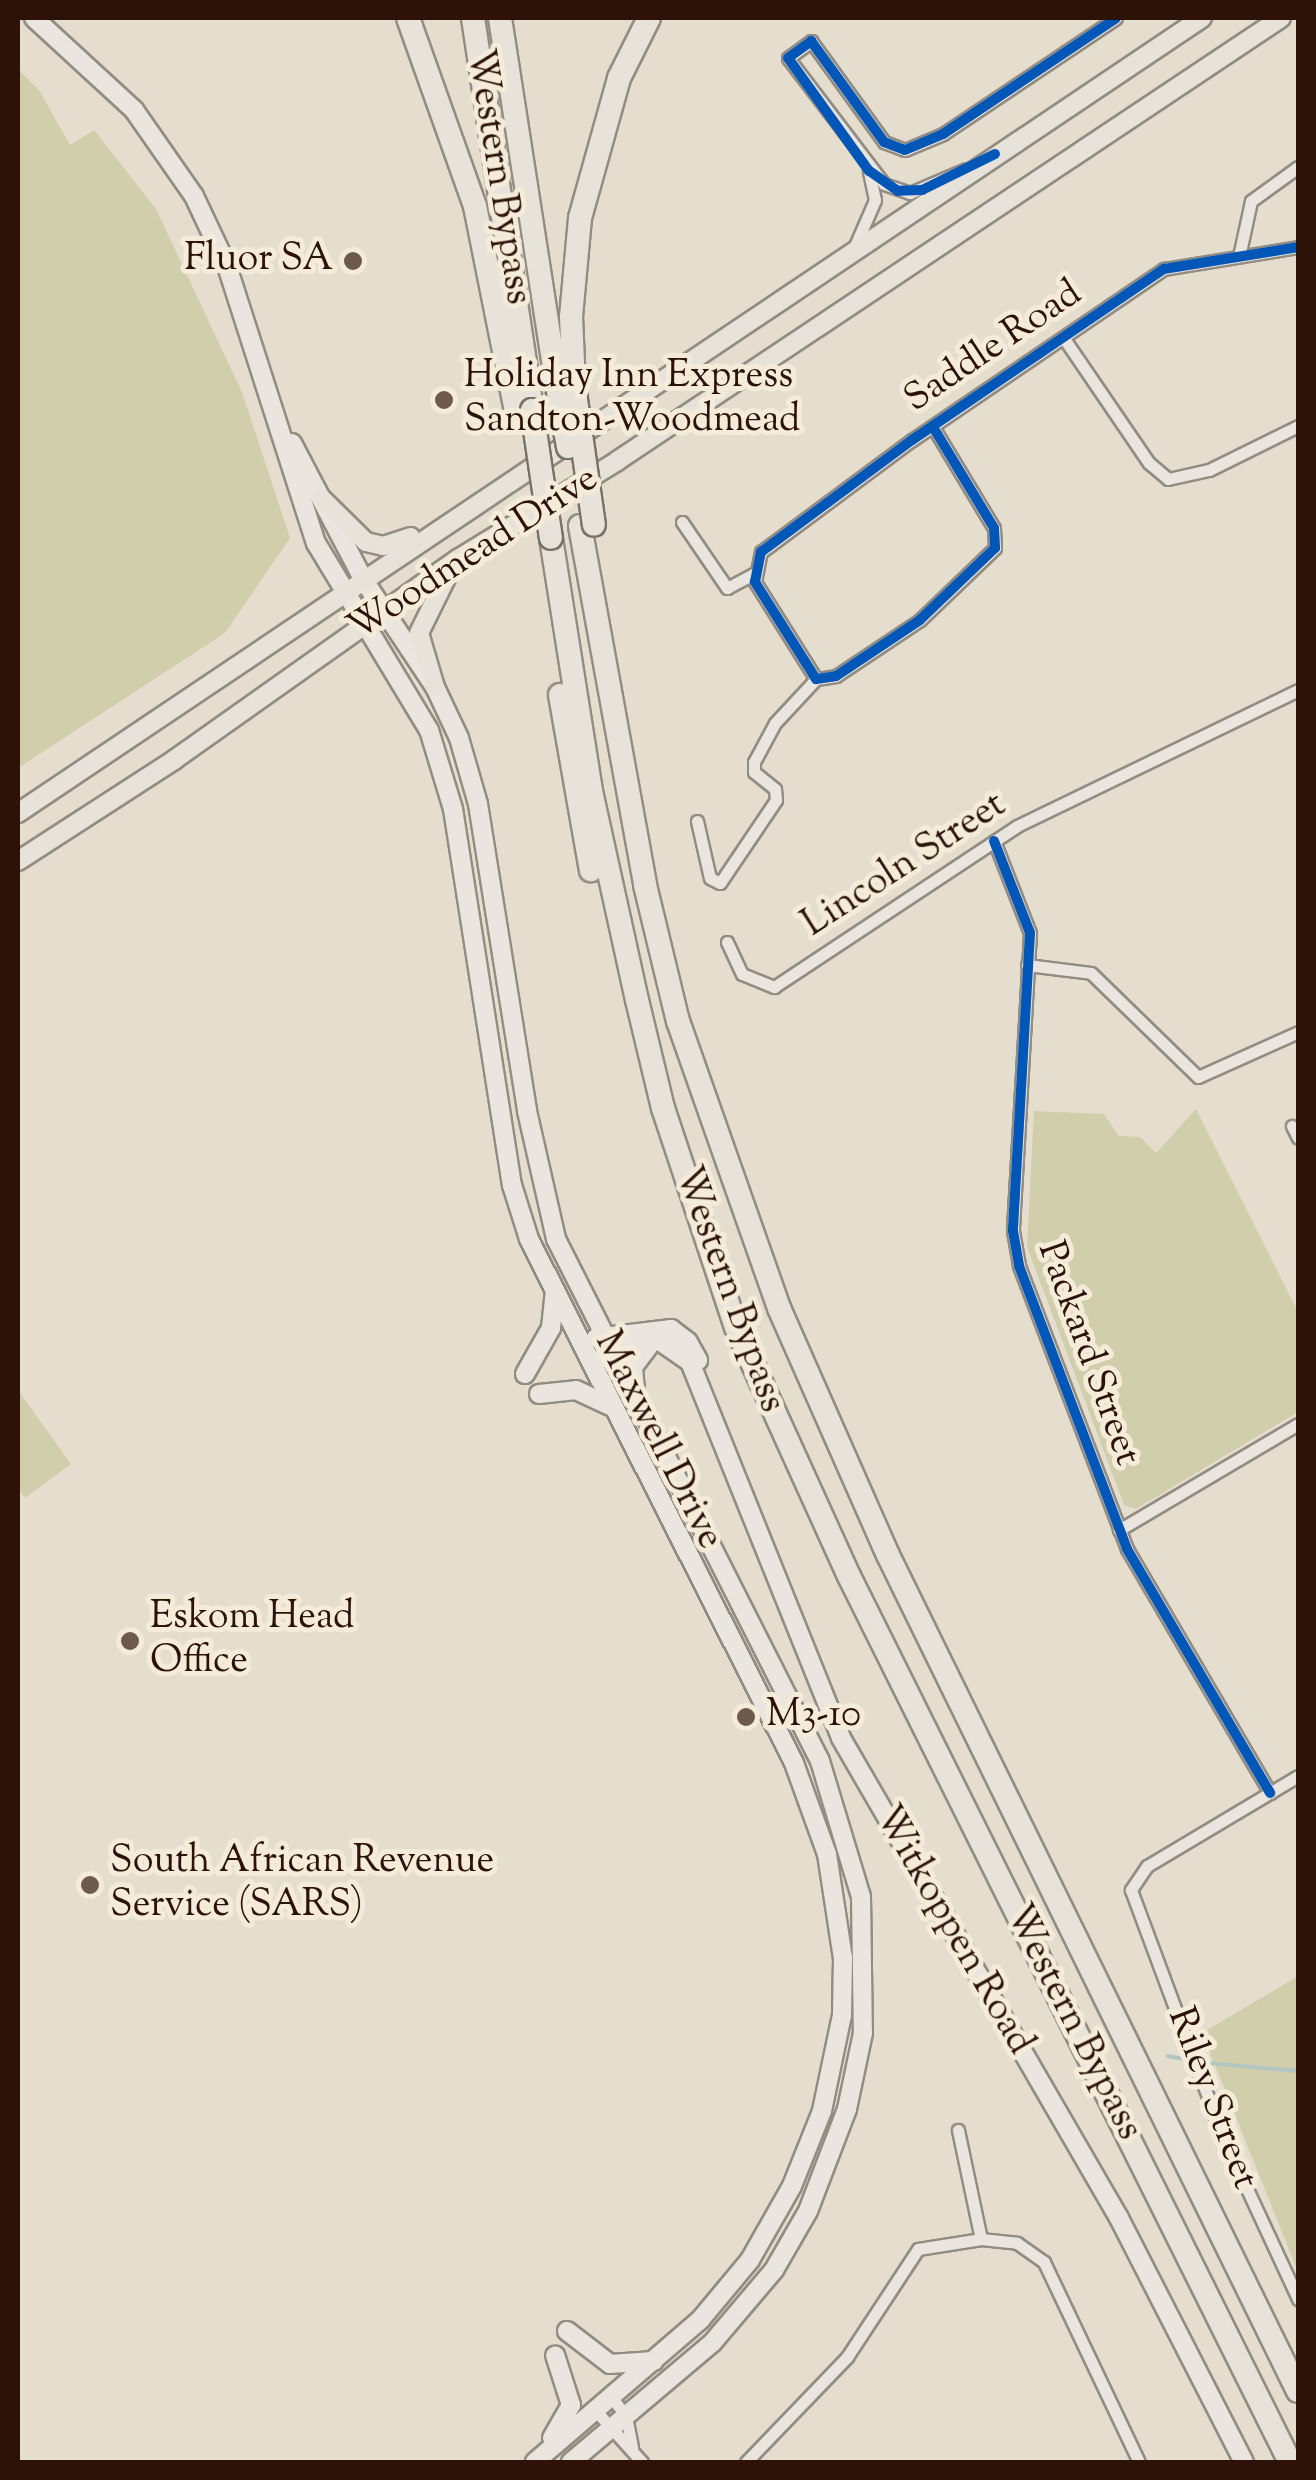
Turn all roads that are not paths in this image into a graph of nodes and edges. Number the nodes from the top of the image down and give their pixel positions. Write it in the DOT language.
graph roads {
  1 [pos="34,18"];
  2 [pos="408,18"];
  3 [pos="472,18"];
  4 [pos="500,18"];
  5 [pos="649,18"];
  6 [pos="1116,18"];
  7 [pos="1190,18"];
  8 [pos="1202,18"];
  9 [pos="1281,18"];
  10 [pos="1146,54"];
  11 [pos="995,154"];
  12 [pos="1298,167"];
  13 [pos="869,172"];
  14 [pos="1298,246"];
  15 [pos="1240,252"];
  16 [pos="846,255"];
  17 [pos="1065,340"];
  18 [pos="566,388"];
  19 [pos="525,414"];
  20 [pos="280,421"];
  21 [pos="1298,426"];
  22 [pos="932,427"];
  23 [pos="321,498"];
  24 [pos="682,522"];
  25 [pos="440,525"];
  26 [pos="458,559"];
  27 [pos="753,569"];
  28 [pos="363,579"];
  29 [pos="342,592"];
  30 [pos="386,612"];
  31 [pos="364,626"];
  32 [pos="816,679"];
  33 [pos="434,687"];
  34 [pos="1298,690"];
  35 [pos="18,813"];
  36 [pos="697,821"];
  37 [pos="994,841"];
  38 [pos="18,861"];
  39 [pos="726,942"];
  40 [pos="1027,965"];
  41 [pos="1298,1032"];
  42 [pos="555,1292"];
  43 [pos="603,1336"];
  44 [pos="654,1339"];
  45 [pos="581,1343"];
  46 [pos="612,1354"];
  47 [pos="591,1364"];
  48 [pos="525,1374"];
  49 [pos="699,1382"];
  50 [pos="539,1394"];
  51 [pos="636,1402"];
  52 [pos="615,1409"];
  53 [pos="1298,1424"];
  54 [pos="1120,1530"];
  55 [pos="762,1647"];
  56 [pos="740,1657"];
  57 [pos="1298,1776"];
  58 [pos="1270,1793"];
  59 [pos="958,2130"];
  60 [pos="981,2239"];
  61 [pos="1298,2299"];
  62 [pos="566,2331"];
  63 [pos="555,2355"];
  64 [pos="656,2360"];
  65 [pos="1298,2390"];
  66 [pos="612,2398"];
  67 [pos="596,2411"];
  68 [pos="626,2416"];
  69 [pos="610,2429"];
  70 [pos="632,2447"];
  71 [pos="534,2462"];
  72 [pos="571,2462"];
  73 [pos="642,2462"];
  74 [pos="746,2462"];
  75 [pos="1139,2462"];
  76 [pos="1244,2462"];
  77 [pos="1290,2462"];
  1 -- 20 [label="main road, Maxwell Drive"];
  2 -- 19 [label="highway"];
  3 -- 19 [label="highway, Western Bypass"];
  4 -- 18 [label="highway, Western Bypass"];
  5 -- 18 [label="highway"];
  6 -- 13 [label="street"];
  7 -- 10 [label="main road"];
  8 -- 10 [label="main road, Woodmead Drive"];
  9 -- 26 [label="main road, Woodmead Drive"];
  10 -- 11 [label="main road, Woodmead Drive"];
  11 -- 13 [label="street"];
  11 -- 16 [label="main road, Woodmead Drive"];
  12 -- 15 [label="street"];
  13 -- 16 [label="street"];
  14 -- 15 [label="street, Saddle Road"];
  15 -- 17 [label="street, Saddle Road"];
  16 -- 25 [label="main road, Woodmead Drive"];
  17 -- 21 [label="street"];
  17 -- 22 [label="street, Saddle Road"];
  18 -- 65 [label="highway, Western Bypass, bridge"];
  19 -- 77 [label="highway, Western Bypass, bridge"];
  20 -- 23 [label="main road, Maxwell Drive"];
  20 -- 29 [label="main road, Maxwell Drive"];
  22 -- 27 [label="street, Saddle Road"];
  22 -- 32 [label="street"];
  23 -- 25 [label="main road"];
  23 -- 28 [label="main road, Maxwell Drive"];
  24 -- 27 [label="street"];
  25 -- 28 [label="main road, Woodmead Drive"];
  26 -- 30 [label="main road, Woodmead Drive"];
  26 -- 33 [label="main road"];
  27 -- 32 [label="street"];
  28 -- 29 [label="main road, Woodmead Drive"];
  28 -- 30 [label="main road, Maxwell Drive"];
  29 -- 31 [label="main road, Maxwell Drive"];
  29 -- 35 [label="main road, Woodmead Drive"];
  30 -- 31 [label="main road, Woodmead Drive"];
  30 -- 33 [label="main road, Maxwell Drive"];
  31 -- 38 [label="main road, Woodmead Drive"];
  31 -- 42 [label="main road, Maxwell Drive"];
  32 -- 36 [label="street"];
  33 -- 43 [label="main road, Maxwell Drive"];
  34 -- 37 [label="street, Lincoln Street"];
  37 -- 39 [label="street, Lincoln Street"];
  37 -- 40 [label="street, Packard Street"];
  40 -- 41 [label="street"];
  40 -- 54 [label="street, Packard Street"];
  42 -- 45 [label="main road, Maxwell Drive"];
  42 -- 48 [label="main road"];
  43 -- 45 [label="main road, Witkoppen Road"];
  43 -- 46 [label="main road, Maxwell Drive"];
  43 -- 49 [label="main road, Witkoppen Road"];
  44 -- 46 [label="main road"];
  44 -- 49 [label="main road, Witkoppen Road"];
  44 -- 51 [label="main road"];
  45 -- 47 [label="main road, Maxwell Drive"];
  46 -- 47 [label="main road"];
  46 -- 51 [label="main road, Maxwell Drive"];
  47 -- 52 [label="main road, Maxwell Drive"];
  49 -- 76 [label="main road, Witkoppen Road"];
  50 -- 52 [label="main road"];
  51 -- 55 [label="main road, Maxwell Drive"];
  52 -- 56 [label="main road, Maxwell Drive"];
  53 -- 54 [label="street"];
  54 -- 58 [label="street, Packard Street"];
  55 -- 56 [label="main road"];
  55 -- 68 [label="main road, Maxwell Drive"];
  56 -- 64 [label="main road, Maxwell Drive"];
  57 -- 58 [label="street"];
  58 -- 61 [label="street, Riley Street"];
  59 -- 60 [label="street"];
  60 -- 74 [label="street"];
  60 -- 75 [label="street"];
  62 -- 64 [label="main road"];
  63 -- 71 [label="main road"];
  64 -- 66 [label="main road, Maxwell Drive"];
  66 -- 67 [label="main road, Maxwell Drive"];
  66 -- 68 [label="street"];
  67 -- 69 [label="street"];
  67 -- 71 [label="main road, Maxwell Drive"];
  68 -- 69 [label="main road, Maxwell Drive"];
  68 -- 70 [label="street"];
  69 -- 70 [label="street"];
  69 -- 72 [label="main road, Maxwell Drive"];
  70 -- 73 [label="street"];
}
